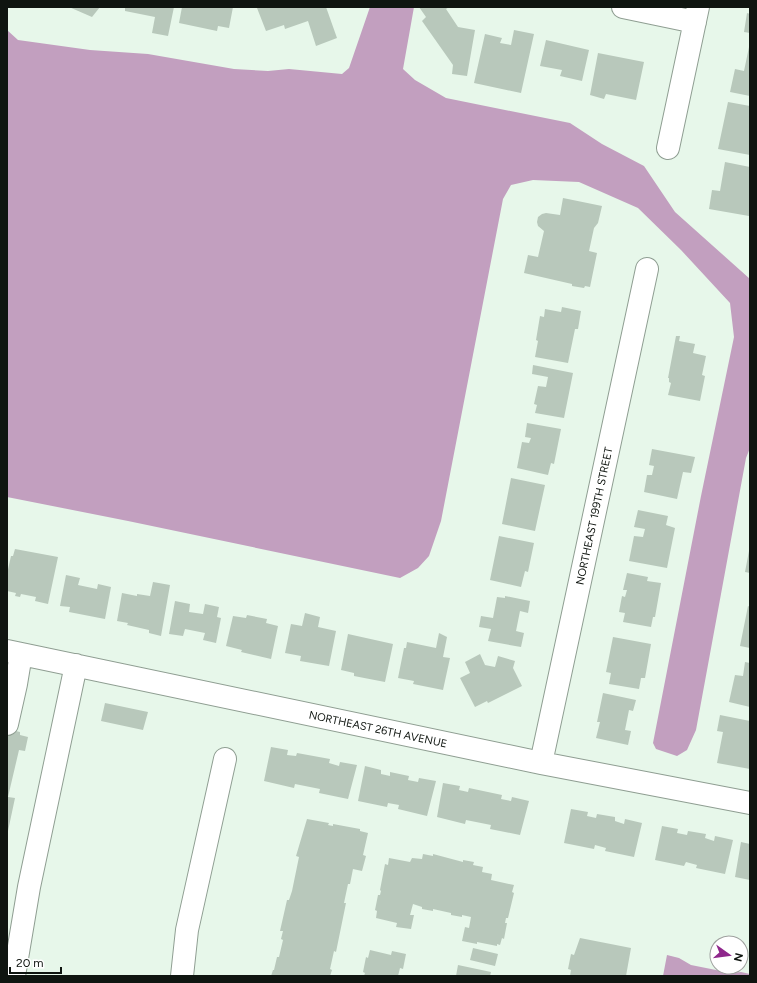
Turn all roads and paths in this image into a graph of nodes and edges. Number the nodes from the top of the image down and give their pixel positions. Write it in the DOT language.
graph roads {
  1 [pos="623,7"];
  2 [pos="696,14"];
  3 [pos="668,148"];
  4 [pos="647,269"];
  5 [pos="14,652"];
  6 [pos="76,665"];
  7 [pos="7,724"];
  8 [pos="225,759"];
  9 [pos="541,763"];
  10 [pos="750,803"];
  11 [pos="14,976"];
  12 [pos="182,976"];
  1 -- 2 [label="street"];
  2 -- 3 [label="street"];
  4 -- 9 [label="street, NORTHEAST 199TH STREET"];
  5 -- 6 [label="street, NORTHEAST 26TH AVENUE"];
  5 -- 7 [label="street"];
  6 -- 9 [label="street, NORTHEAST 26TH AVENUE"];
  6 -- 11 [label="street"];
  8 -- 12 [label="street"];
  9 -- 10 [label="street, NORTHEAST 26TH AVENUE"];
}
